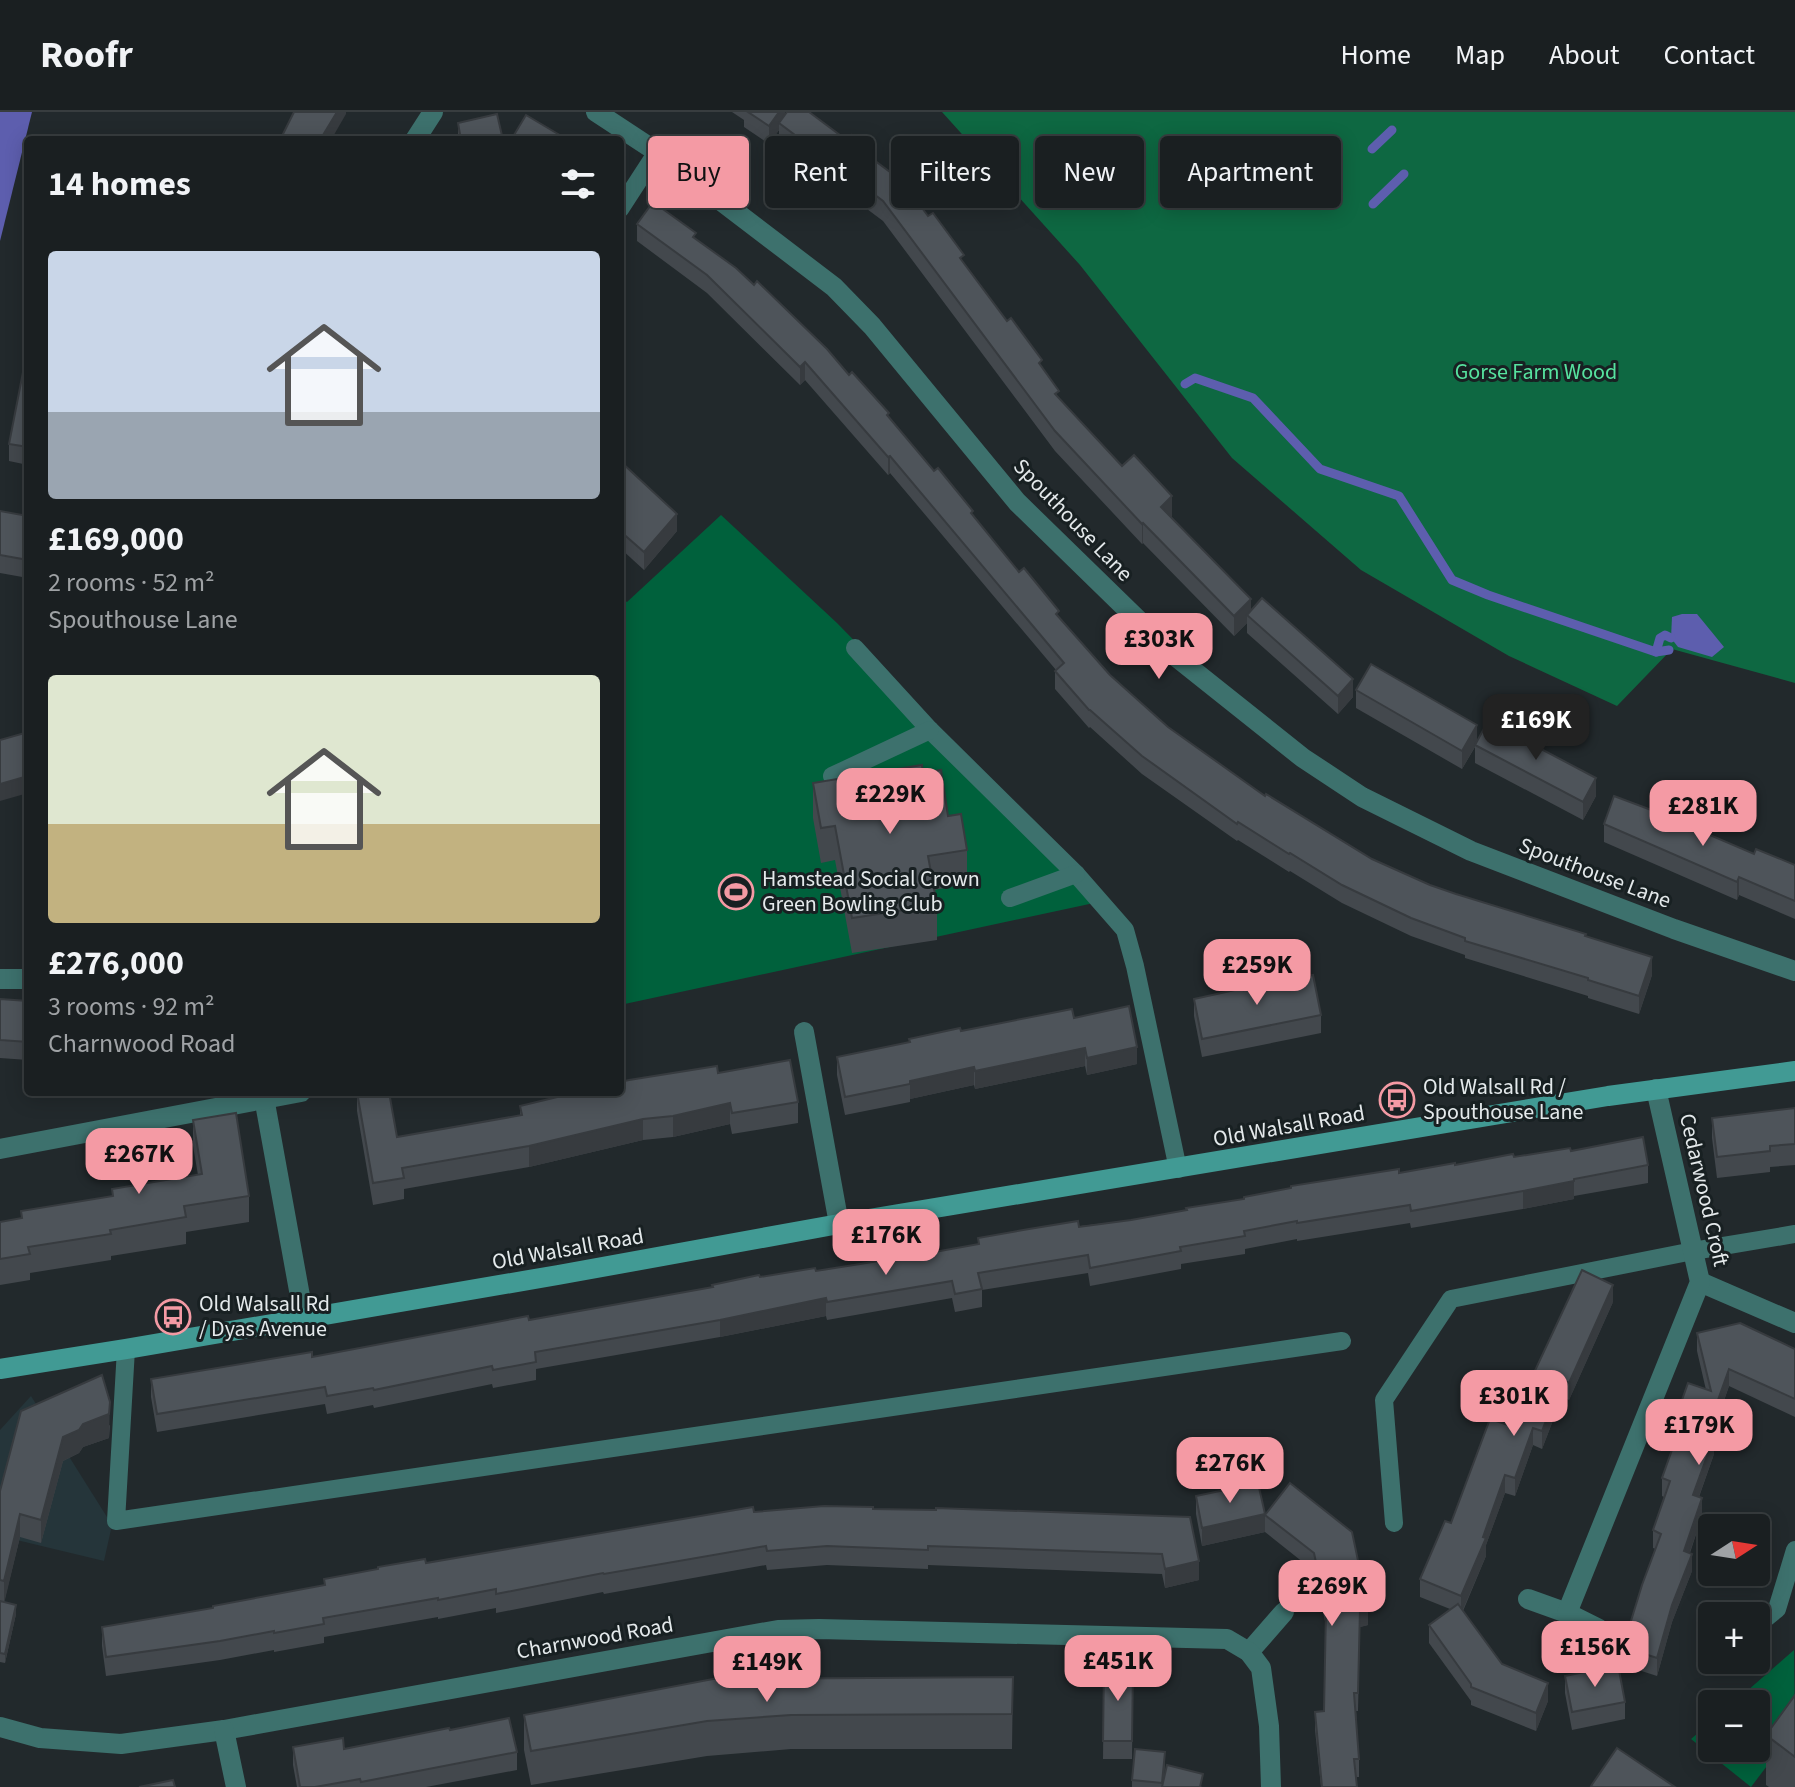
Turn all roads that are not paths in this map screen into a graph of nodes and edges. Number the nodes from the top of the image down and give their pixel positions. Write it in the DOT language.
graph roads {
  1 [pos="433,112"];
  2 [pos="596,112"];
  3 [pos="418,136"];
  4 [pos="648,146"];
  5 [pos="648,166"];
  6 [pos="624,203"];
  7 [pos="730,208"];
  8 [pos="855,648"];
  9 [pos="930,730"];
  10 [pos="832,776"];
  11 [pos="1076,874"];
  12 [pos="1010,898"];
  13 [pos="1795,971"];
  14 [pos="0,979"];
  15 [pos="24,979"];
  16 [pos="804,1032"];
  17 [pos="1795,1071"];
  18 [pos="1656,1089"];
  19 [pos="259,1096"];
  20 [pos="264,1096"];
  21 [pos="0,1149"];
  22 [pos="1178,1169"];
  23 [pos="839,1224"];
  24 [pos="1795,1234"];
  25 [pos="1693,1251"];
  26 [pos="1700,1282"];
  27 [pos="304,1318"];
  28 [pos="1795,1323"];
  29 [pos="1342,1341"];
  30 [pos="126,1349"];
  31 [pos="0,1369"];
  32 [pos="1394,1523"];
  33 [pos="1795,1550"];
  34 [pos="1528,1599"];
  35 [pos="1284,1612"];
  36 [pos="1567,1613"];
  37 [pos="1770,1615"];
  38 [pos="1599,1629"];
  39 [pos="1249,1652"];
  40 [pos="0,1727"];
  41 [pos="224,1730"];
  42 [pos="236,1787"];
  43 [pos="1271,1787"];
  1 -- 3 [label="street"];
  2 -- 4 [label="street, Spouthouse Lane"];
  5 -- 6 [label="lane"];
  7 -- 13 [label="street, Spouthouse Lane"];
  8 -- 9 [label="lane"];
  9 -- 10 [label="lane"];
  9 -- 11 [label="lane"];
  11 -- 12 [label="lane"];
  11 -- 22 [label="lane"];
  14 -- 15 [label="street"];
  16 -- 23 [label="street"];
  17 -- 18 [label="main road, Old Walsall Road"];
  18 -- 22 [label="main road, Old Walsall Road"];
  18 -- 25 [label="street, Cedarwood Croft"];
  19 -- 21 [label="street"];
  20 -- 27 [label="street"];
  22 -- 23 [label="main road, Old Walsall Road"];
  23 -- 27 [label="main road, Old Walsall Road"];
  24 -- 25 [label="lane"];
  25 -- 26 [label="street, Cedarwood Croft"];
  25 -- 32 [label="lane"];
  26 -- 28 [label="street"];
  26 -- 36 [label="street, Cedarwood Croft"];
  27 -- 30 [label="main road, Old Walsall Road"];
  29 -- 30 [label="lane"];
  30 -- 31 [label="main road, Old Walsall Road"];
  33 -- 37 [label="lane"];
  34 -- 36 [label="street"];
  35 -- 39 [label="street"];
  36 -- 38 [label="street"];
  39 -- 41 [label="street, Charnwood Road"];
  39 -- 43 [label="street"];
  40 -- 41 [label="street, Charnwood Road"];
  41 -- 42 [label="street"];
}
